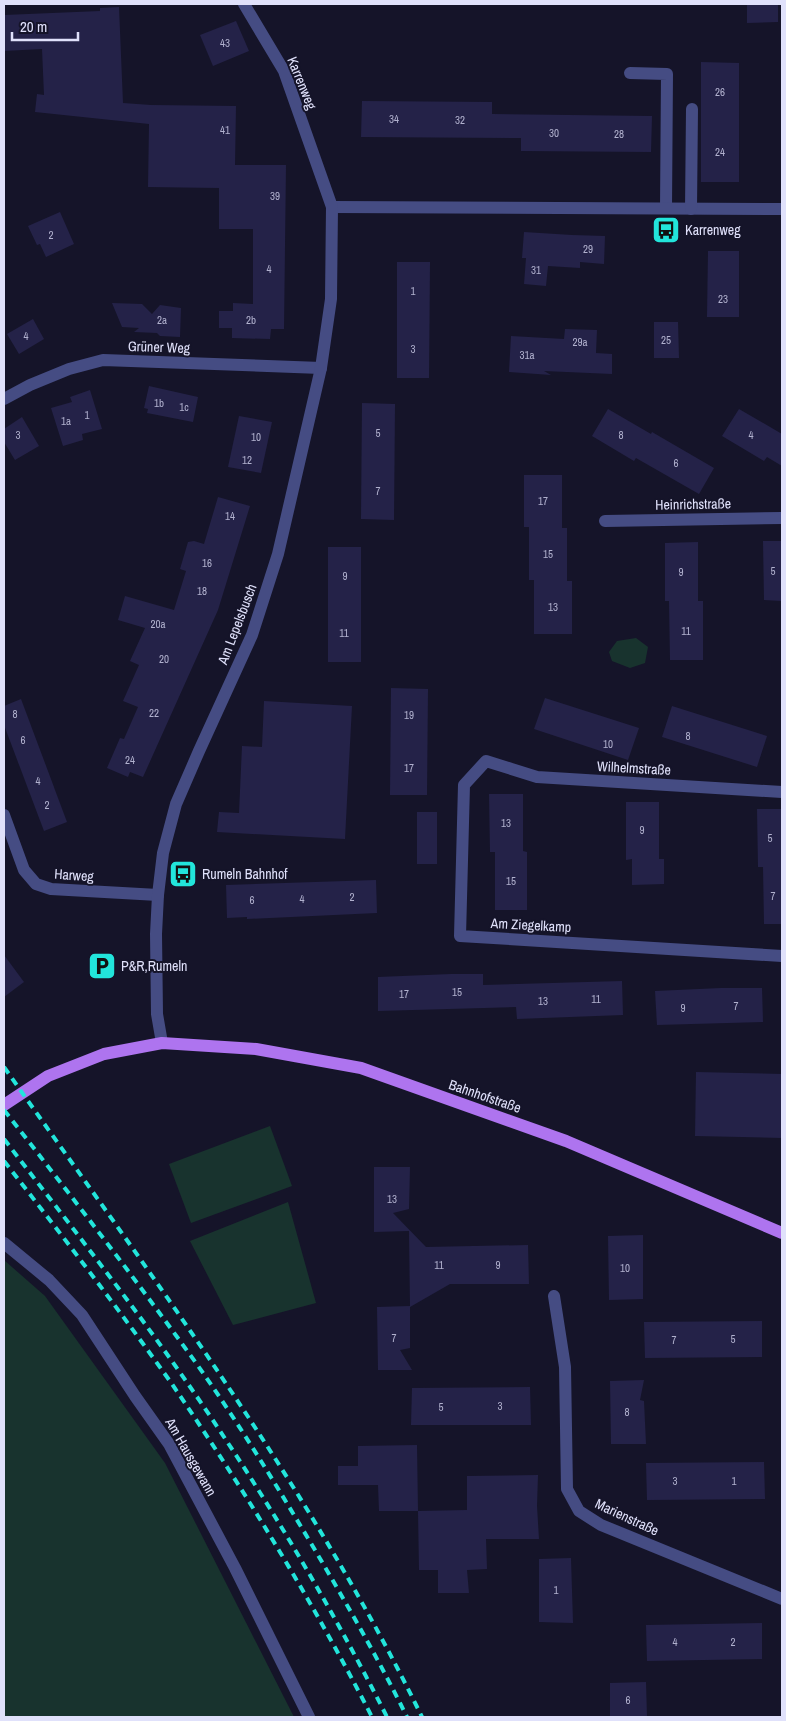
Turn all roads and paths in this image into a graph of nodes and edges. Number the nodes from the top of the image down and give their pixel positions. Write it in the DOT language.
graph roads {
  1 [pos="244,4"];
  2 [pos="630,73"];
  3 [pos="692,109"];
  4 [pos="332,207"];
  5 [pos="666,208"];
  6 [pos="691,209"];
  7 [pos="782,209"];
  8 [pos="321,368"];
  9 [pos="4,399"];
  10 [pos="782,518"];
  11 [pos="605,521"];
  12 [pos="486,761"];
  13 [pos="782,792"];
  14 [pos="4,815"];
  15 [pos="158,895"];
  16 [pos="782,956"];
  17 [pos="162,1043"];
  18 [pos="4,1105"];
  19 [pos="782,1233"];
  20 [pos="4,1243"];
  21 [pos="554,1296"];
  22 [pos="782,1599"];
  23 [pos="309,1717"];
  1 -- 4 [label="street, Karrenweg"];
  2 -- 5 [label="street"];
  3 -- 6 [label="street"];
  4 -- 5 [label="street"];
  4 -- 8 [label="street, Am Lepelsbusch"];
  5 -- 6 [label="street"];
  6 -- 7 [label="street"];
  8 -- 9 [label="street, Grüner Weg"];
  8 -- 15 [label="street, Am Lepelsbusch"];
  10 -- 11 [label="street, Heinrichstraße"];
  12 -- 13 [label="street, Wilhelmstraße"];
  12 -- 16 [label="street, Am Ziegelkamp"];
  14 -- 15 [label="street, Harweg"];
  15 -- 17 [label="street, Am Lepelsbusch"];
  17 -- 18 [label="main road, Bahnhofstraße"];
  17 -- 19 [label="main road, Bahnhofstraße"];
  20 -- 23 [label="street, Am Hausgewann"];
  21 -- 22 [label="street, Marienstraße"];
}
